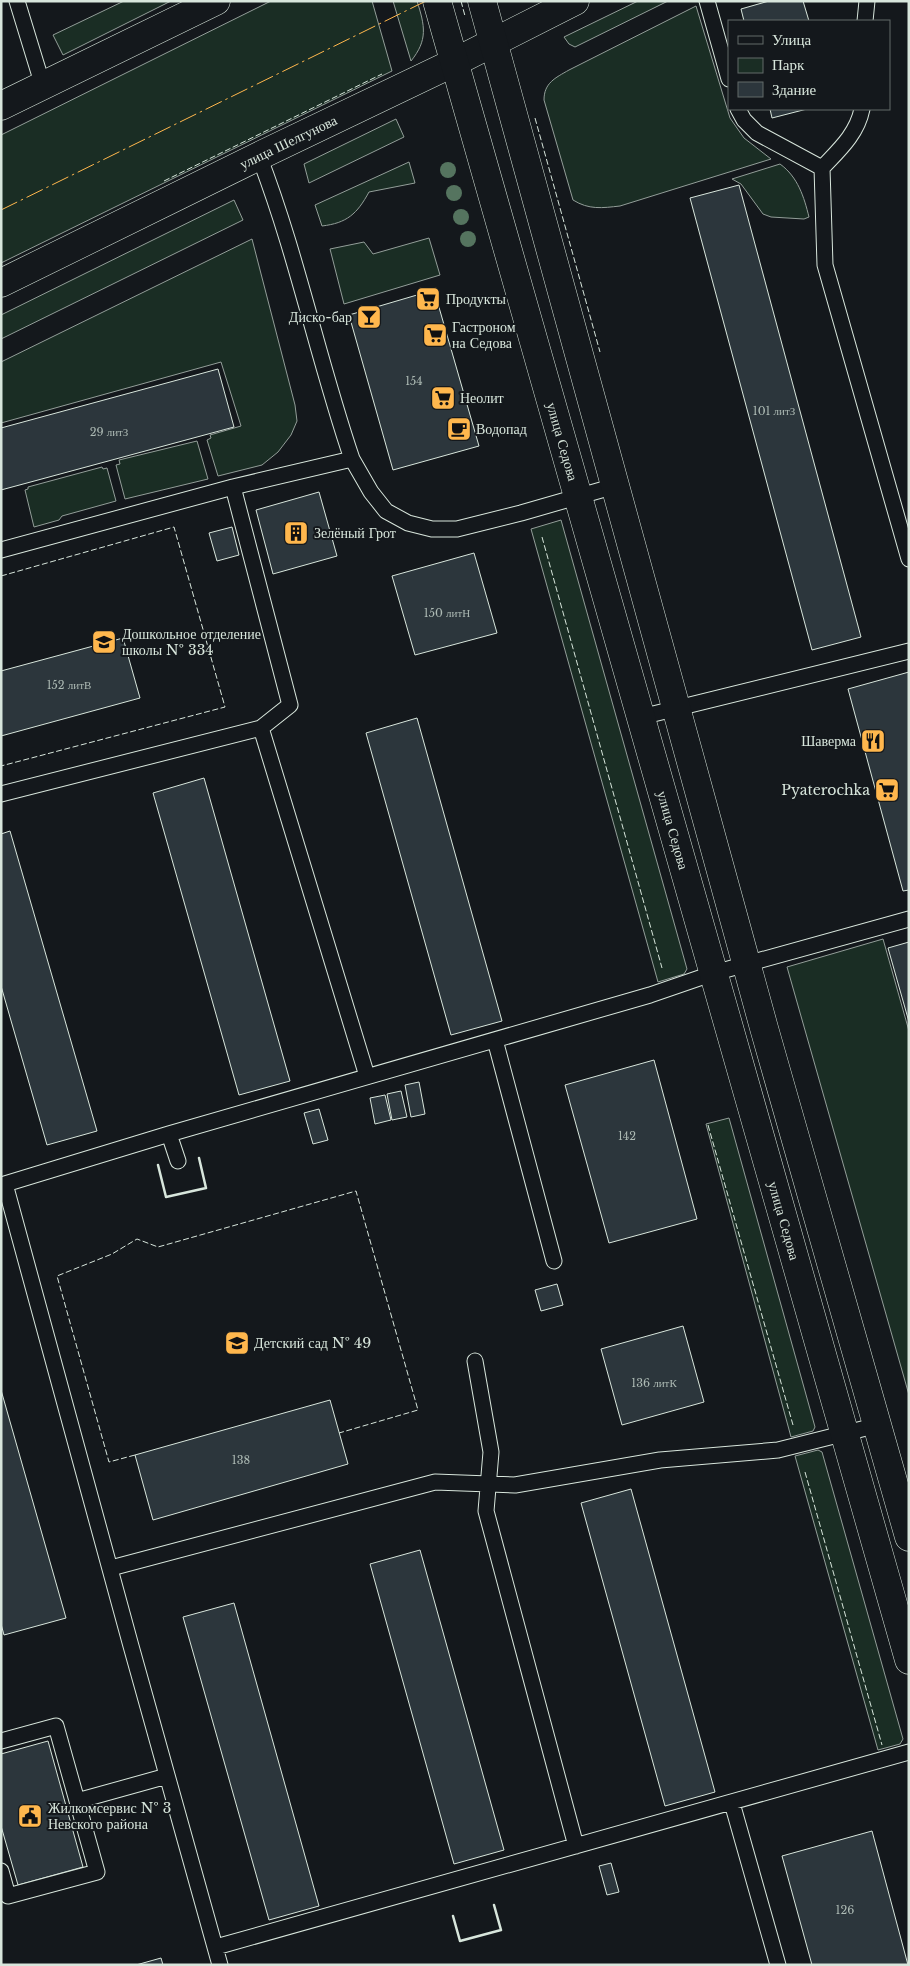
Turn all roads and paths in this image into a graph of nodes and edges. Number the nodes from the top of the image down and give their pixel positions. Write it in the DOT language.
graph roads {
  1 [pos="17,1"];
  2 [pos="216,1"];
  3 [pos="437,1"];
  4 [pos="482,1"];
  5 [pos="575,1"];
  6 [pos="707,1"];
  7 [pos="867,1"];
  8 [pos="866,20"];
  9 [pos="494,42"];
  10 [pos="455,62"];
  11 [pos="728,75"];
  12 [pos="44,86"];
  13 [pos="1,106"];
  14 [pos="739,110"];
  15 [pos="862,110"];
  16 [pos="259,156"];
  17 [pos="822,168"];
  18 [pos="1,283"];
  19 [pos="352,459"];
  20 [pos="615,486"];
  21 [pos="233,487"];
  22 [pos="578,496"];
  23 [pos="1,550"];
  24 [pos="909,559"];
  25 [pos="909,651"];
  26 [pos="676,709"];
  27 [pos="641,718"];
  28 [pos="261,728"];
  29 [pos="1,794"];
  30 [pos="909,919"];
  31 [pos="747,964"];
  32 [pos="714,973"];
  33 [pos="495,1040"];
  34 [pos="367,1076"];
  35 [pos="169,1134"];
  36 [pos="178,1161"];
  37 [pos="3,1179"];
  38 [pos="554,1262"];
  39 [pos="475,1361"];
  40 [pos="878,1425"];
  41 [pos="844,1434"];
  42 [pos="488,1484"];
  43 [pos="909,1536"];
  44 [pos="111,1568"];
  45 [pos="909,1660"];
  46 [pos="1,1741"];
  47 [pos="909,1752"];
  48 [pos="167,1776"];
  49 [pos="77,1801"];
  50 [pos="732,1803"];
  51 [pos="576,1846"];
  52 [pos="1,1871"];
  53 [pos="216,1947"];
  54 [pos="220,1965"];
  55 [pos="778,1965"];
  1 -- 12 [label="lane"];
  2 -- 12 [label="main road"];
  3 -- 10 [label="main road, улица Седова"];
  4 -- 9 [label="main road"];
  5 -- 9 [label="main road, улица Шелгунова"];
  6 -- 11 [label="lane"];
  7 -- 8 [label="lane"];
  9 -- 10 [label="main road, улица Шелгунова"];
  9 -- 20 [label="main road"];
  10 -- 16 [label="main road, улица Шелгунова"];
  10 -- 22 [label="main road, улица Седова"];
  12 -- 13 [label="main road"];
  14 -- 17 [label="lane"];
  15 -- 17 [label="lane"];
  16 -- 18 [label="main road, улица Шелгунова"];
  16 -- 19 [label="lane"];
  17 -- 24 [label="lane"];
  19 -- 21 [label="lane"];
  19 -- 22 [label="lane"];
  20 -- 22 [label="lane"];
  20 -- 26 [label="main road"];
  21 -- 23 [label="lane"];
  21 -- 28 [label="lane"];
  22 -- 27 [label="main road, улица Седова"];
  25 -- 26 [label="lane"];
  26 -- 27 [label="lane"];
  26 -- 31 [label="main road"];
  27 -- 32 [label="main road, улица Седова"];
  28 -- 29 [label="lane"];
  28 -- 34 [label="lane"];
  30 -- 31 [label="lane"];
  31 -- 32 [label="lane"];
  31 -- 40 [label="main road"];
  32 -- 33 [label="lane"];
  32 -- 41 [label="main road, улица Седова"];
  33 -- 34 [label="lane"];
  33 -- 38 [label="lane"];
  34 -- 35 [label="lane"];
  35 -- 36 [label="lane"];
  35 -- 37 [label="lane"];
  37 -- 44 [label="lane"];
  39 -- 42 [label="lane"];
  40 -- 41 [label="lane"];
  40 -- 43 [label="main road"];
  41 -- 42 [label="lane"];
  41 -- 45 [label="main road, улица Седова"];
  42 -- 44 [label="lane"];
  42 -- 51 [label="lane"];
  44 -- 48 [label="lane"];
  46 -- 49 [label="lane"];
  47 -- 50 [label="lane"];
  48 -- 49 [label="lane"];
  48 -- 53 [label="lane"];
  49 -- 52 [label="lane"];
  50 -- 51 [label="lane"];
  50 -- 55 [label="lane"];
  51 -- 53 [label="lane"];
  53 -- 54 [label="lane"];
}
